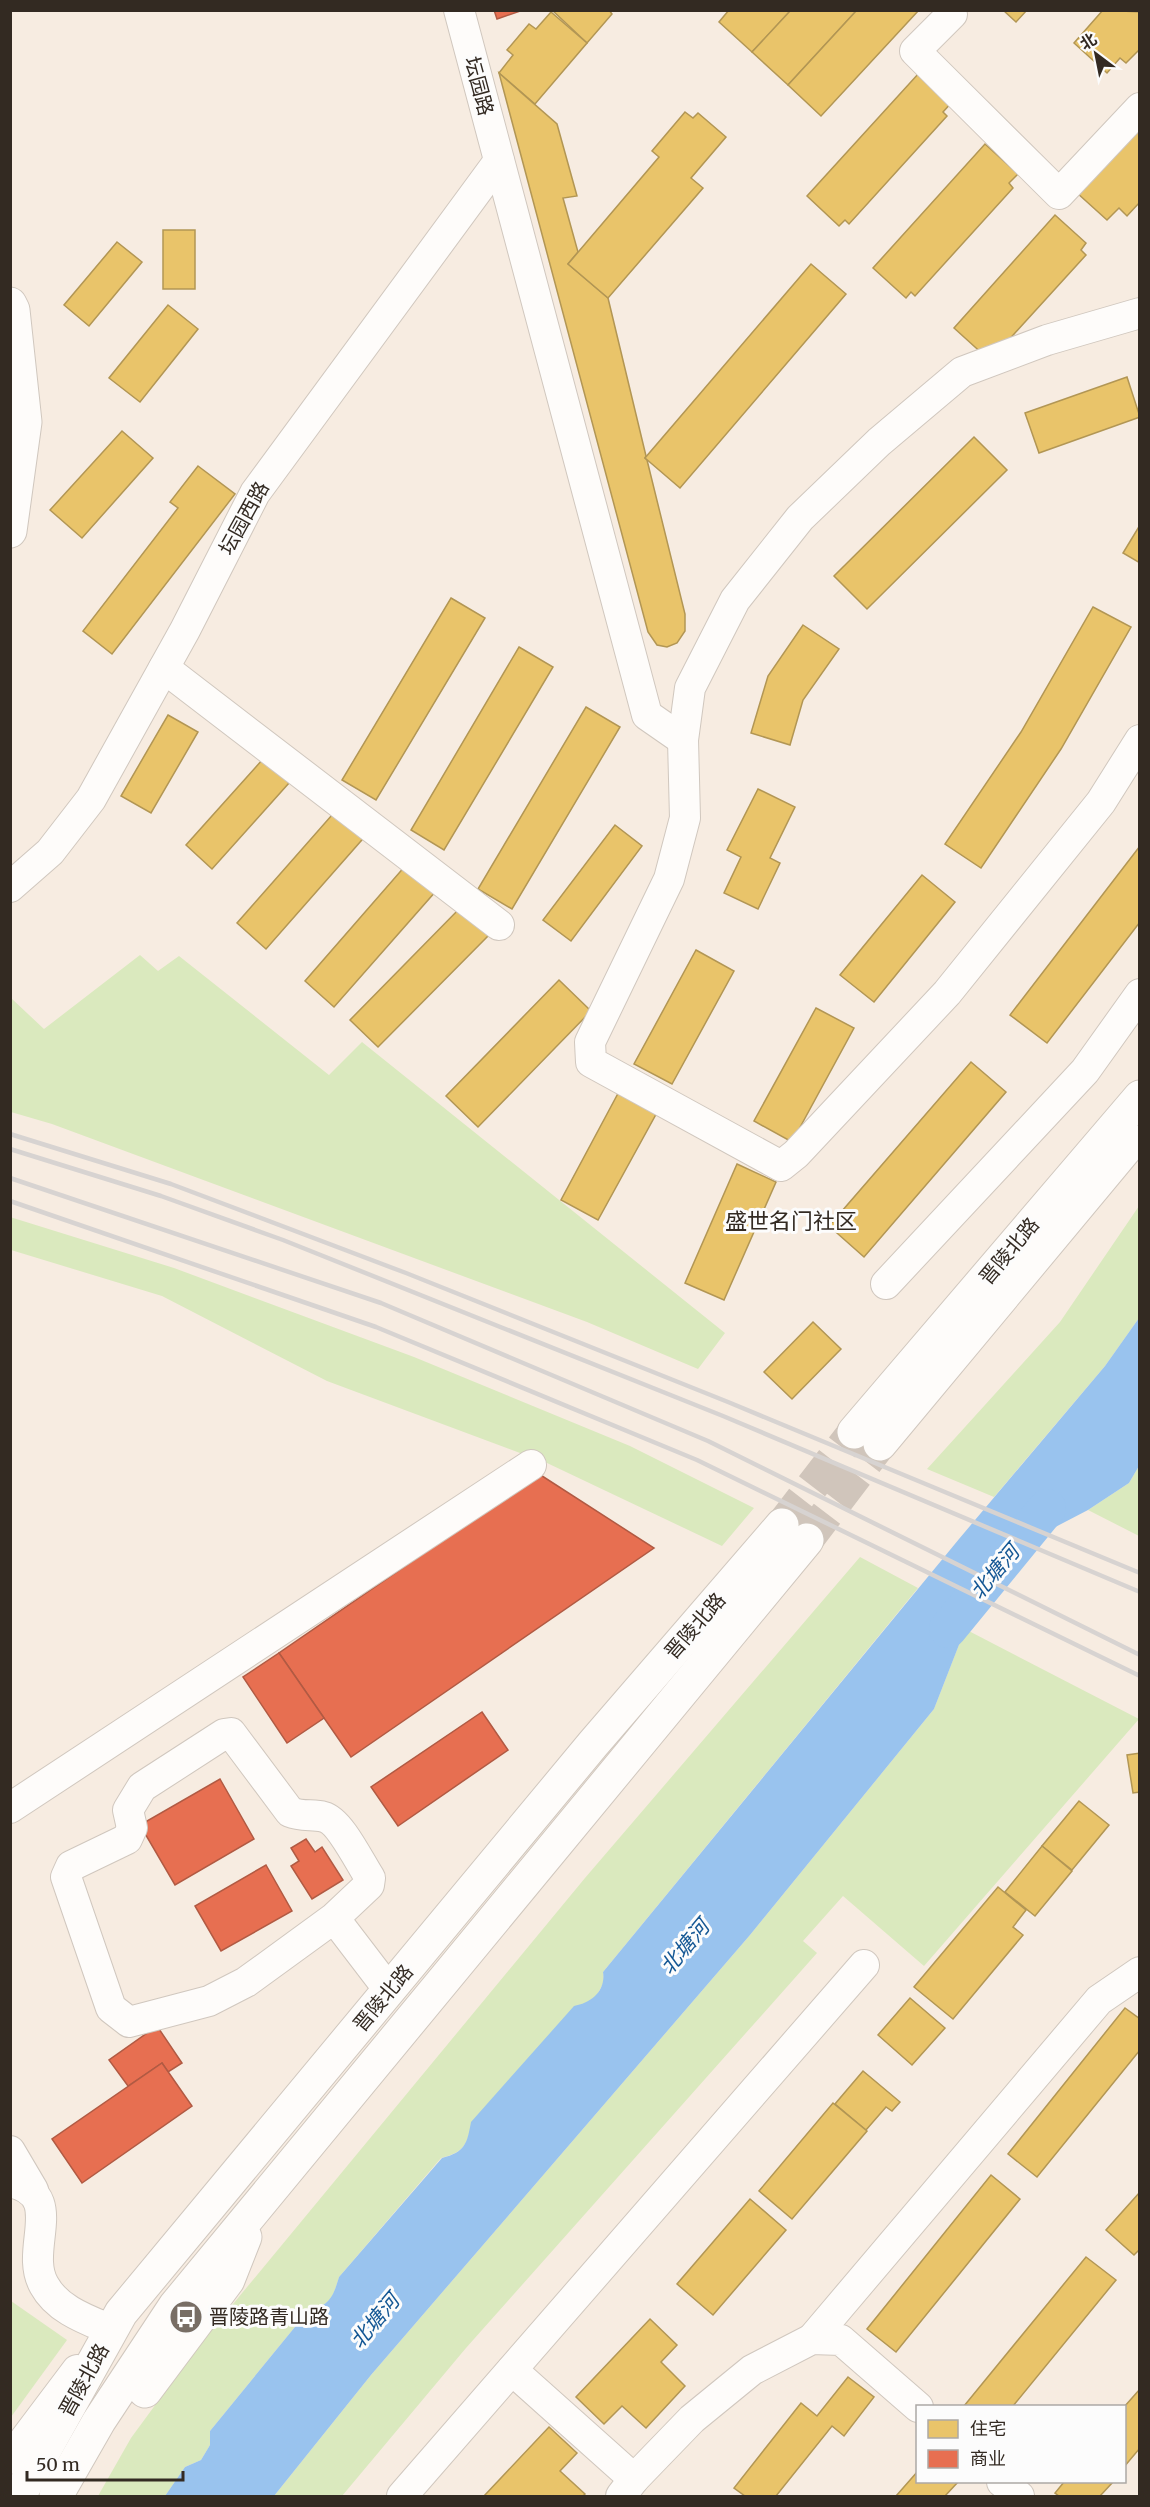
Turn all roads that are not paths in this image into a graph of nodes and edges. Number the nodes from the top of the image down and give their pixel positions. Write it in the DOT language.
graph roads {
  1 [pos="459,10"];
  2 [pos="949,10"];
  3 [pos="1140,108"];
  4 [pos="499,161"];
  5 [pos="10,304"];
  6 [pos="1140,313"];
  7 [pos="10,531"];
  8 [pos="164,668"];
  9 [pos="682,740"];
  10 [pos="1140,740"];
  11 [pos="1129,781"];
  12 [pos="10,887"];
  13 [pos="499,925"];
  14 [pos="1140,994"];
  15 [pos="1140,1097"];
  16 [pos="1140,1132"];
  17 [pos="886,1284"];
  18 [pos="531,1465"];
  19 [pos="10,1808"];
  20 [pos="334,1918"];
  21 [pos="864,1965"];
  22 [pos="1140,1972"];
  23 [pos="389,1990"];
  24 [pos="10,2151"];
  25 [pos="22,2186"];
  26 [pos="258,2206"];
  27 [pos="175,2307"];
  28 [pos="115,2321"];
  29 [pos="812,2339"];
  30 [pos="512,2370"];
  31 [pos="916,2405"];
  32 [pos="10,2458"];
  33 [pos="1004,2483"];
  34 [pos="628,2488"];
  35 [pos="22,2496"];
  36 [pos="56,2496"];
  37 [pos="79,2496"];
  38 [pos="402,2496"];
  39 [pos="1019,2496"];
  1 -- 4 [label="street, 坛园路"];
  2 -- 3 [label="street"];
  4 -- 8 [label="street, 坛园西路"];
  4 -- 9 [label="street, 坛园路"];
  5 -- 7 [label="main road"];
  6 -- 9 [label="street"];
  8 -- 12 [label="street, 坛园西路"];
  8 -- 13 [label="street"];
  9 -- 11 [label="street"];
  10 -- 11 [label="street"];
  14 -- 17 [label="street"];
  15 -- 16 [label="main road, 晋陵北路"];
  18 -- 19 [label="street"];
  20 -- 20 [label="street"];
  20 -- 23 [label="street"];
  21 -- 30 [label="street"];
  22 -- 29 [label="street"];
  23 -- 26 [label="main road, 晋陵北路"];
  23 -- 28 [label="main road, 晋陵北路"];
  24 -- 25 [label="street"];
  25 -- 28 [label="street"];
  26 -- 27 [label="main road, 晋陵北路"];
  26 -- 37 [label="main road"];
  27 -- 35 [label="street"];
  27 -- 36 [label="main road, 晋陵北路"];
  28 -- 32 [label="street"];
  28 -- 35 [label="main road, 晋陵北路"];
  29 -- 31 [label="street"];
  29 -- 34 [label="street"];
  30 -- 34 [label="street"];
  30 -- 38 [label="street"];
  33 -- 39 [label="street"];
}
